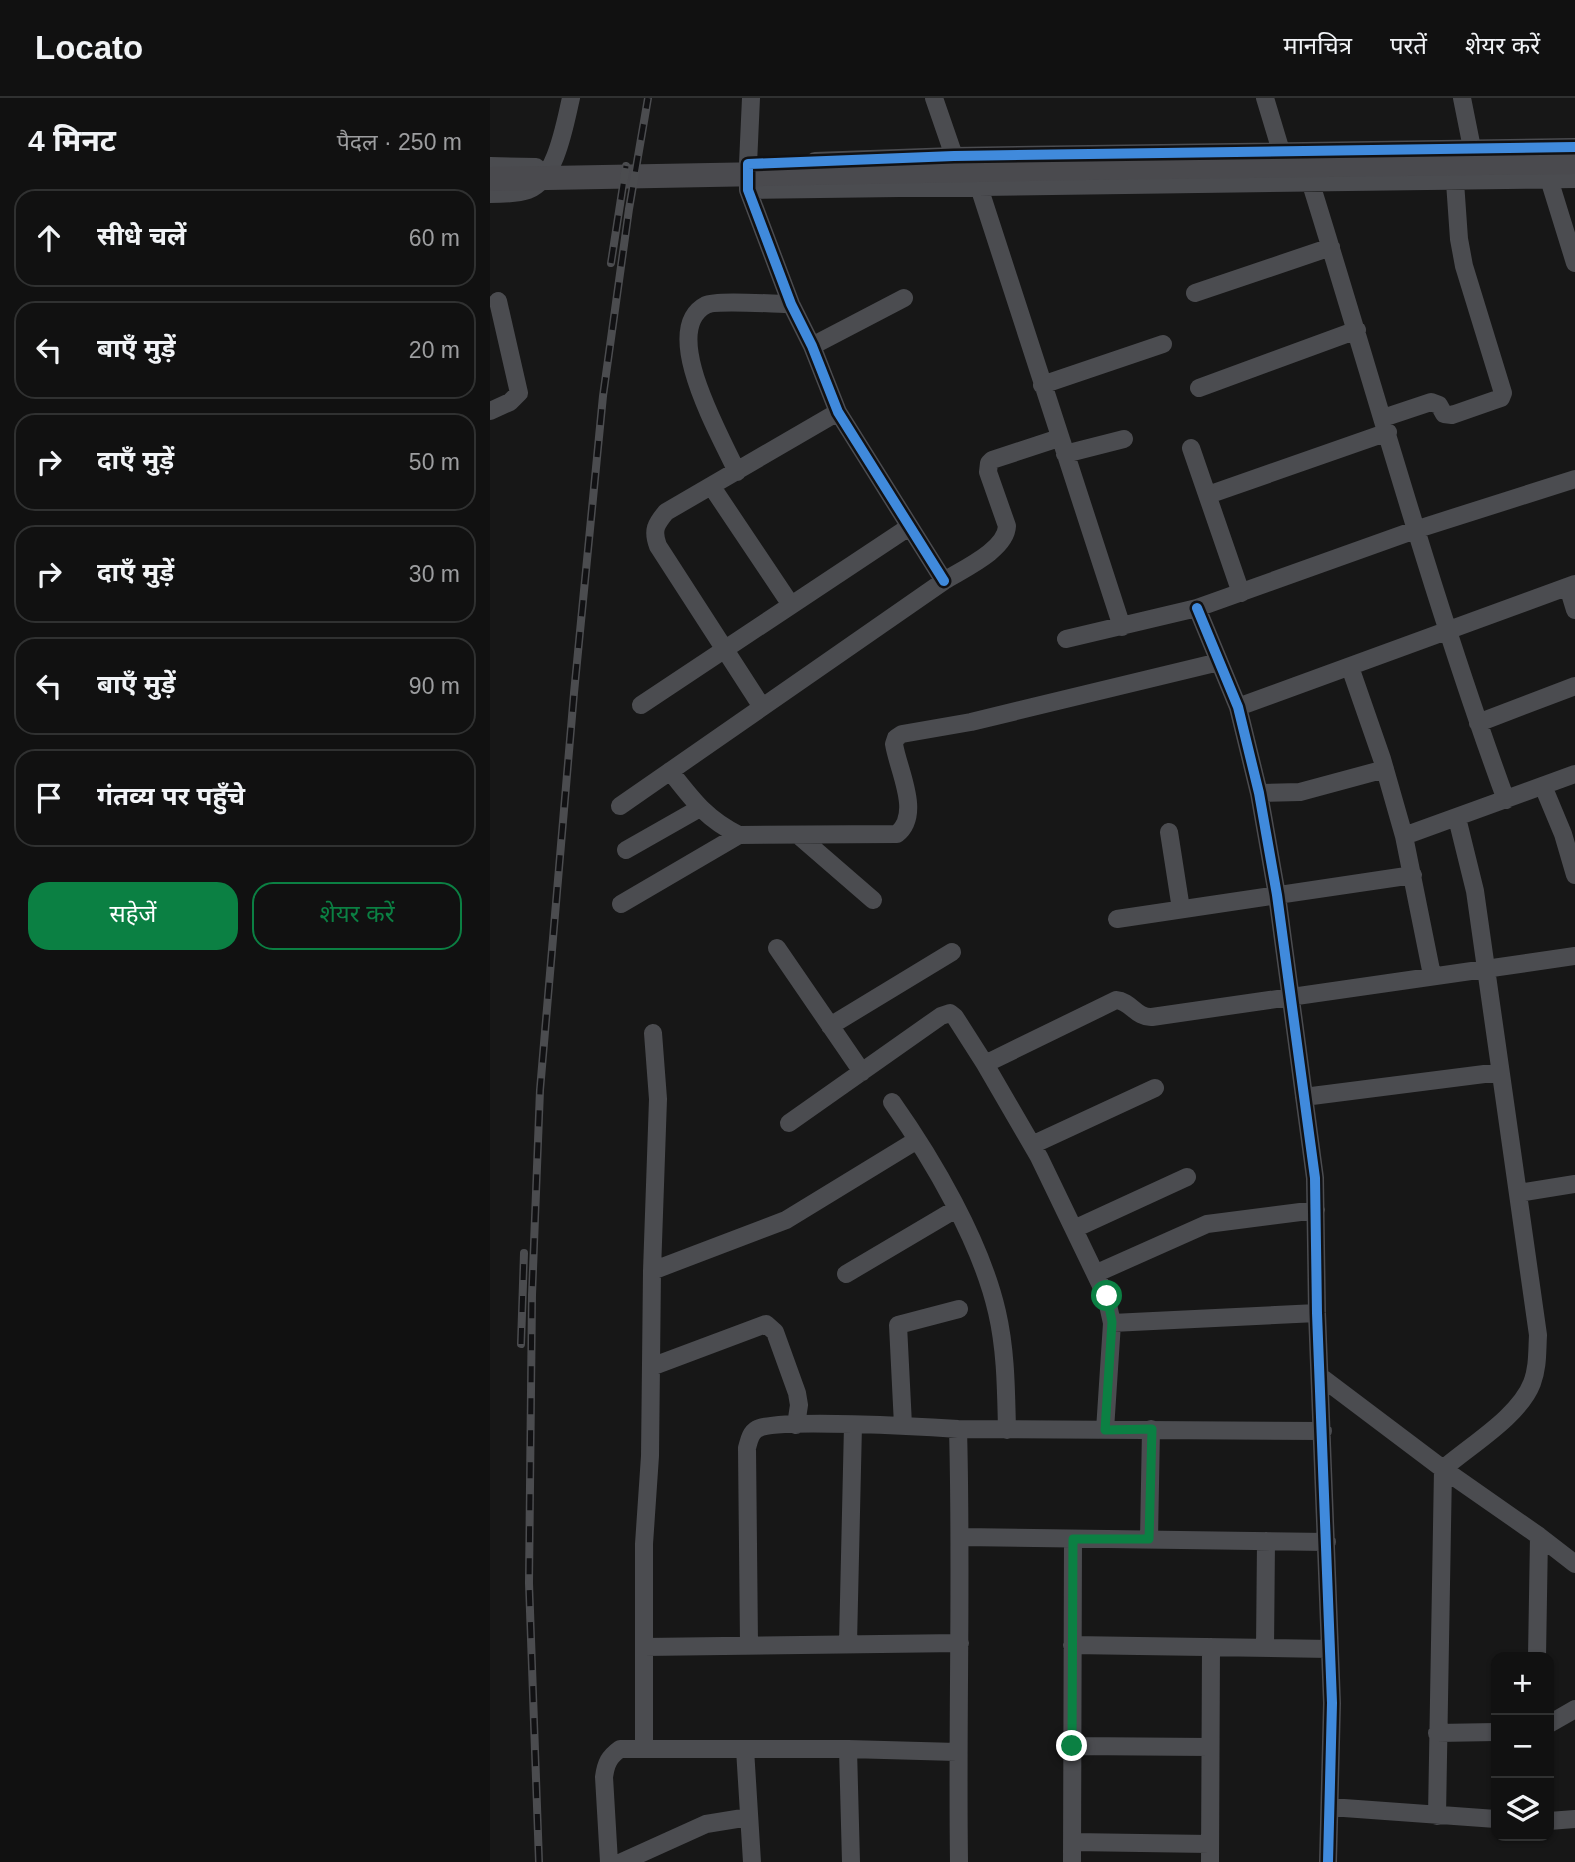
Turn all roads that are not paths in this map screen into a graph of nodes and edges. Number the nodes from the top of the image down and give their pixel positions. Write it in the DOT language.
graph roads {
  1 [pos="570,98"];
  2 [pos="751,98"];
  3 [pos="934,98"];
  4 [pos="1265,98"];
  5 [pos="1462,98"];
  6 [pos="1575,146"];
  7 [pos="1472,148"];
  8 [pos="1281,151"];
  9 [pos="954,156"];
  10 [pos="981,156"];
  11 [pos="1575,162"];
  12 [pos="748,164"];
  13 [pos="490,166"];
  14 [pos="550,167"];
  15 [pos="490,179"];
  16 [pos="1575,179"];
  17 [pos="1549,180"];
  18 [pos="1455,182"];
  19 [pos="1311,184"];
  20 [pos="979,187"];
  21 [pos="748,190"];
  22 [pos="490,194"];
  23 [pos="1331,247"];
  24 [pos="1575,263"];
  25 [pos="1195,293"];
  26 [pos="904,298"];
  27 [pos="498,301"];
  28 [pos="791,304"];
  29 [pos="1357,330"];
  30 [pos="1163,344"];
  31 [pos="812,346"];
  32 [pos="1042,386"];
  33 [pos="1199,388"];
  34 [pos="490,411"];
  35 [pos="838,412"];
  36 [pos="1386,425"];
  37 [pos="1124,439"];
  38 [pos="1062,446"];
  39 [pos="1191,448"];
  40 [pos="737,472"];
  41 [pos="1575,479"];
  42 [pos="712,487"];
  43 [pos="1208,495"];
  44 [pos="909,527"];
  45 [pos="1418,529"];
  46 [pos="944,581"];
  47 [pos="1571,585"];
  48 [pos="1241,593"];
  49 [pos="791,605"];
  50 [pos="1197,608"];
  51 [pos="1575,610"];
  52 [pos="1122,627"];
  53 [pos="1446,629"];
  54 [pos="1066,639"];
  55 [pos="725,649"];
  56 [pos="1219,662"];
  57 [pos="1350,667"];
  58 [pos="1575,686"];
  59 [pos="641,705"];
  60 [pos="1238,706"];
  61 [pos="762,707"];
  62 [pos="1478,723"];
  63 [pos="1385,769"];
  64 [pos="670,771"];
  65 [pos="1575,774"];
  66 [pos="1544,786"];
  67 [pos="1259,793"];
  68 [pos="1506,800"];
  69 [pos="620,806"];
  70 [pos="700,808"];
  71 [pos="1457,818"];
  72 [pos="1169,832"];
  73 [pos="738,835"];
  74 [pos="798,835"];
  75 [pos="1404,836"];
  76 [pos="626,850"];
  77 [pos="1413,875"];
  78 [pos="1575,875"];
  79 [pos="1277,895"];
  80 [pos="873,900"];
  81 [pos="621,904"];
  82 [pos="1181,909"];
  83 [pos="1117,919"];
  84 [pos="777,948"];
  85 [pos="952,952"];
  86 [pos="1575,956"];
  87 [pos="1486,968"];
  88 [pos="1432,975"];
  89 [pos="1291,998"];
  90 [pos="830,1026"];
  91 [pos="653,1033"];
  92 [pos="985,1064"];
  93 [pos="862,1072"];
  94 [pos="1500,1072"];
  95 [pos="1155,1088"];
  96 [pos="1304,1097"];
  97 [pos="892,1102"];
  98 [pos="789,1123"];
  99 [pos="917,1140"];
  100 [pos="1032,1144"];
  101 [pos="1187,1177"];
  102 [pos="1575,1184"];
  103 [pos="1518,1193"];
  104 [pos="956,1209"];
  105 [pos="1316,1210"];
  106 [pos="1074,1228"];
  107 [pos="652,1271"];
  108 [pos="1097,1273"];
  109 [pos="846,1274"];
  110 [pos="960,1310"];
  111 [pos="1317,1312"];
  112 [pos="1112,1322"];
  113 [pos="651,1367"];
  114 [pos="1321,1377"];
  115 [pos="796,1425"];
  116 [pos="853,1425"];
  117 [pos="903,1425"];
  118 [pos="958,1429"];
  119 [pos="1152,1429"];
  120 [pos="1007,1430"];
  121 [pos="1105,1430"];
  122 [pos="1323,1431"];
  123 [pos="1443,1469"];
  124 [pos="1539,1536"];
  125 [pos="961,1537"];
  126 [pos="1073,1539"];
  127 [pos="1149,1539"];
  128 [pos="1266,1541"];
  129 [pos="1327,1542"];
  130 [pos="1575,1564"];
  131 [pos="960,1643"];
  132 [pos="749,1644"];
  133 [pos="848,1644"];
  134 [pos="1072,1645"];
  135 [pos="644,1647"];
  136 [pos="1211,1647"];
  137 [pos="1265,1648"];
  138 [pos="1330,1649"];
  139 [pos="1537,1652"];
  140 [pos="1575,1709"];
  141 [pos="1554,1721"];
  142 [pos="1491,1732"];
  143 [pos="1437,1733"];
  144 [pos="1072,1746"];
  145 [pos="1210,1747"];
  146 [pos="644,1749"];
  147 [pos="745,1749"];
  148 [pos="848,1749"];
  149 [pos="957,1752"];
  150 [pos="1330,1807"];
  151 [pos="1437,1816"];
  152 [pos="749,1817"];
  153 [pos="1491,1819"];
  154 [pos="1575,1819"];
  155 [pos="1554,1821"];
  156 [pos="1072,1842"];
  157 [pos="1210,1853"];
  158 [pos="628,1861"];
  159 [pos="608,1862"];
  160 [pos="752,1862"];
  161 [pos="851,1862"];
  162 [pos="958,1862"];
  163 [pos="1072,1862"];
  164 [pos="1328,1862"];
  1 -- 14 [label="street"];
  2 -- 12 [label="street"];
  3 -- 9 [label="street"];
  4 -- 8 [label="street"];
  5 -- 7 [label="street"];
  6 -- 7 [label="street"];
  7 -- 8 [label="street"];
  8 -- 10 [label="street"];
  9 -- 10 [label="street"];
  9 -- 12 [label="street"];
  10 -- 20 [label="street"];
  11 -- 15 [label="main road"];
  12 -- 21 [label="street"];
  13 -- 14 [label="street"];
  14 -- 22 [label="street"];
  16 -- 17 [label="street"];
  17 -- 18 [label="street"];
  17 -- 24 [label="street"];
  18 -- 19 [label="street"];
  18 -- 36 [label="street"];
  19 -- 20 [label="street"];
  19 -- 23 [label="street"];
  20 -- 21 [label="street"];
  20 -- 32 [label="street"];
  21 -- 28 [label="street"];
  23 -- 25 [label="street"];
  23 -- 29 [label="street"];
  26 -- 31 [label="street"];
  27 -- 34 [label="street"];
  28 -- 31 [label="street"];
  28 -- 40 [label="street"];
  29 -- 33 [label="street"];
  29 -- 36 [label="street"];
  30 -- 32 [label="street"];
  31 -- 35 [label="street"];
  32 -- 38 [label="street"];
  35 -- 40 [label="street"];
  35 -- 44 [label="street"];
  36 -- 43 [label="street"];
  36 -- 45 [label="street"];
  37 -- 38 [label="street"];
  38 -- 46 [label="street"];
  38 -- 52 [label="street"];
  39 -- 43 [label="street"];
  40 -- 42 [label="street"];
  41 -- 45 [label="street"];
  42 -- 49 [label="street"];
  42 -- 55 [label="street"];
  43 -- 48 [label="street"];
  44 -- 46 [label="street"];
  44 -- 49 [label="street"];
  45 -- 48 [label="street"];
  45 -- 53 [label="street"];
  46 -- 61 [label="street"];
  47 -- 51 [label="street"];
  47 -- 53 [label="street"];
  48 -- 50 [label="street"];
  49 -- 55 [label="street"];
  50 -- 52 [label="street"];
  50 -- 56 [label="street"];
  52 -- 54 [label="street"];
  53 -- 57 [label="street"];
  53 -- 62 [label="street"];
  55 -- 59 [label="street"];
  55 -- 61 [label="street"];
  56 -- 60 [label="street"];
  56 -- 74 [label="street"];
  57 -- 60 [label="street"];
  57 -- 63 [label="street"];
  58 -- 62 [label="street"];
  60 -- 67 [label="street"];
  61 -- 64 [label="street"];
  62 -- 68 [label="street"];
  63 -- 67 [label="street"];
  63 -- 75 [label="street"];
  64 -- 69 [label="street"];
  64 -- 70 [label="street"];
  65 -- 66 [label="street"];
  66 -- 68 [label="street"];
  66 -- 78 [label="street"];
  67 -- 79 [label="street"];
  68 -- 71 [label="street"];
  70 -- 73 [label="street"];
  70 -- 76 [label="street"];
  71 -- 75 [label="street"];
  71 -- 87 [label="street"];
  72 -- 82 [label="street"];
  73 -- 74 [label="street"];
  73 -- 81 [label="street"];
  74 -- 80 [label="street"];
  75 -- 77 [label="street"];
  77 -- 79 [label="street"];
  77 -- 88 [label="street"];
  79 -- 82 [label="street"];
  79 -- 89 [label="street"];
  82 -- 83 [label="street"];
  84 -- 90 [label="street"];
  85 -- 90 [label="street"];
  86 -- 87 [label="street"];
  87 -- 88 [label="street"];
  87 -- 94 [label="street"];
  88 -- 89 [label="street"];
  89 -- 92 [label="street"];
  89 -- 96 [label="street"];
  90 -- 93 [label="street"];
  91 -- 107 [label="street"];
  92 -- 93 [label="street"];
  92 -- 100 [label="street"];
  93 -- 98 [label="street"];
  94 -- 96 [label="street"];
  94 -- 103 [label="street"];
  95 -- 100 [label="street"];
  96 -- 105 [label="street"];
  97 -- 99 [label="street"];
  99 -- 104 [label="street"];
  99 -- 107 [label="street"];
  100 -- 106 [label="street"];
  101 -- 106 [label="street"];
  102 -- 103 [label="street"];
  103 -- 123 [label="street"];
  104 -- 109 [label="street"];
  104 -- 120 [label="street"];
  105 -- 108 [label="street"];
  105 -- 111 [label="street"];
  106 -- 108 [label="street"];
  107 -- 113 [label="street"];
  108 -- 112 [label="street"];
  110 -- 117 [label="street"];
  111 -- 112 [label="street"];
  111 -- 114 [label="street"];
  112 -- 121 [label="street"];
  113 -- 115 [label="street"];
  113 -- 135 [label="street"];
  114 -- 122 [label="street"];
  114 -- 123 [label="street"];
  115 -- 116 [label="street"];
  115 -- 132 [label="street"];
  116 -- 117 [label="street"];
  116 -- 133 [label="street"];
  117 -- 118 [label="street"];
  118 -- 120 [label="street"];
  118 -- 125 [label="street"];
  119 -- 121 [label="street"];
  119 -- 122 [label="street"];
  119 -- 127 [label="street"];
  120 -- 121 [label="street"];
  122 -- 129 [label="street"];
  123 -- 124 [label="street"];
  123 -- 143 [label="street"];
  124 -- 130 [label="street"];
  124 -- 139 [label="street"];
  125 -- 126 [label="street"];
  125 -- 131 [label="street"];
  126 -- 127 [label="street"];
  126 -- 134 [label="street"];
  127 -- 128 [label="street"];
  128 -- 129 [label="street"];
  128 -- 137 [label="street"];
  129 -- 138 [label="street"];
  131 -- 133 [label="street"];
  131 -- 149 [label="street"];
  132 -- 133 [label="street"];
  132 -- 135 [label="street"];
  134 -- 136 [label="street"];
  134 -- 144 [label="street"];
  135 -- 146 [label="street"];
  136 -- 137 [label="street"];
  136 -- 145 [label="street"];
  137 -- 138 [label="street"];
  138 -- 150 [label="street"];
  140 -- 141 [label="street"];
  142 -- 143 [label="street"];
  143 -- 151 [label="street"];
  144 -- 145 [label="street"];
  144 -- 156 [label="street"];
  145 -- 157 [label="street"];
  146 -- 147 [label="street"];
  146 -- 159 [label="street"];
  147 -- 148 [label="street"];
  147 -- 152 [label="street"];
  148 -- 149 [label="street"];
  148 -- 161 [label="street"];
  149 -- 162 [label="street"];
  150 -- 151 [label="street"];
  150 -- 164 [label="street"];
  151 -- 153 [label="street"];
  152 -- 158 [label="street"];
  152 -- 160 [label="street"];
  154 -- 155 [label="street"];
  156 -- 157 [label="street"];
  156 -- 163 [label="street"];
}
